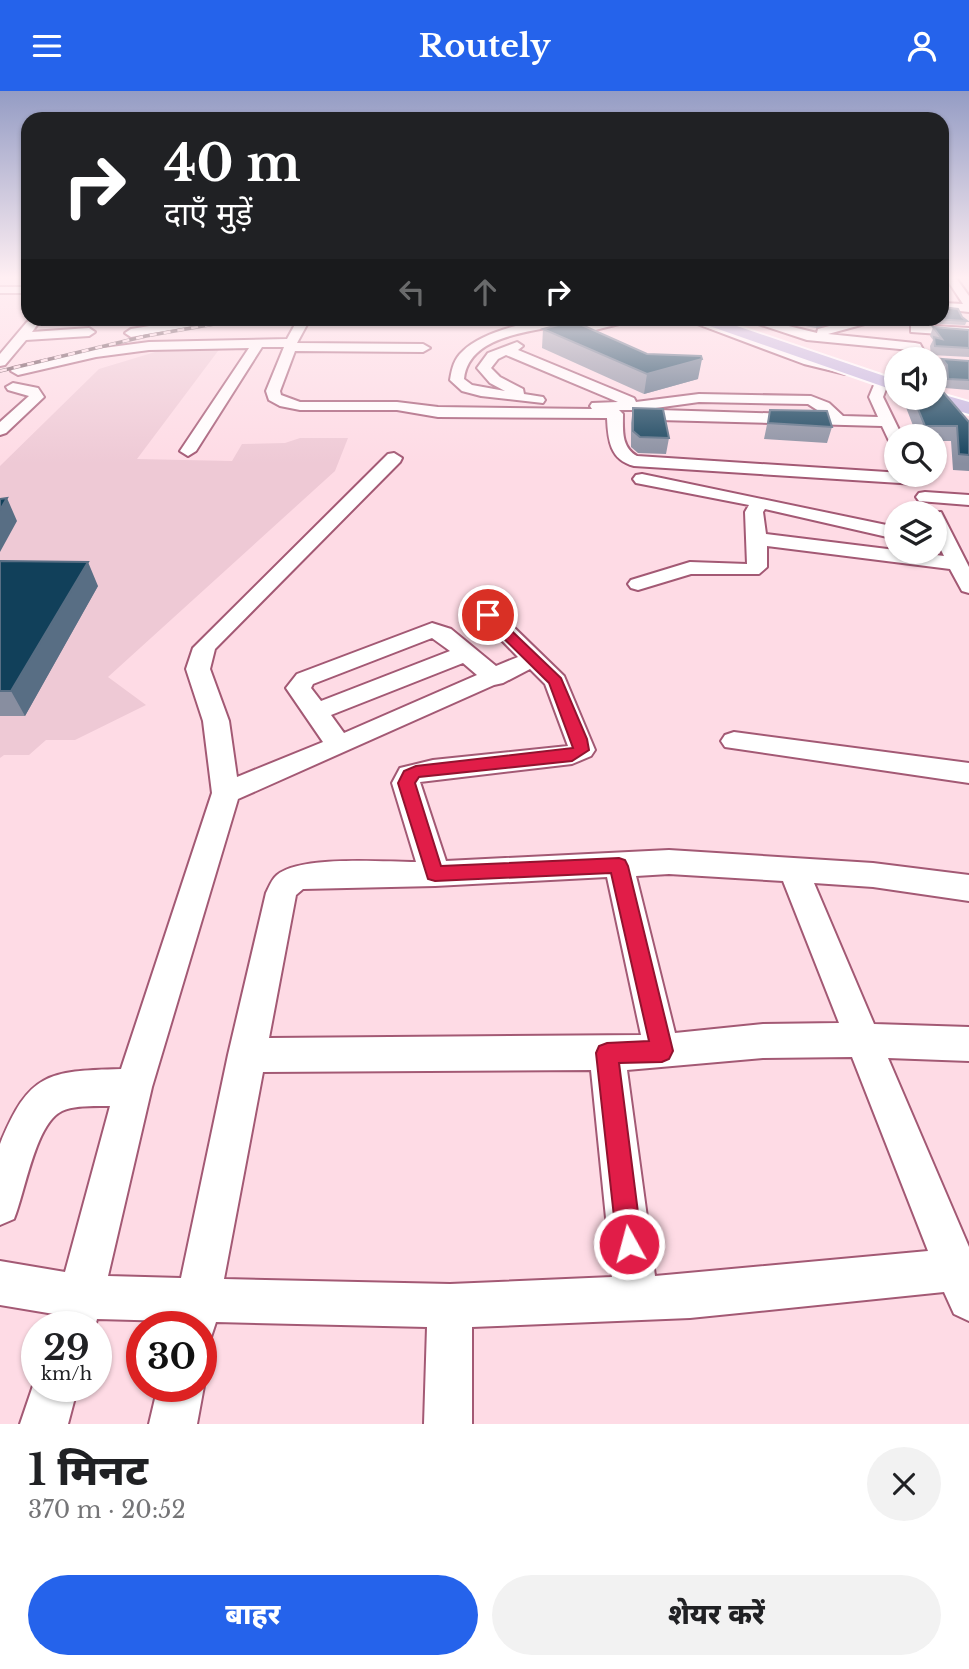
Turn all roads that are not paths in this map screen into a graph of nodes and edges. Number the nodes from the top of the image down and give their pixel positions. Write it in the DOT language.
graph roads {
  1 [pos="18,340"];
  2 [pos="74,340"];
  3 [pos="293,340"];
  4 [pos="492,340"];
  5 [pos="535,340"];
  6 [pos="750,340"];
  7 [pos="764,340"];
  8 [pos="772,340"];
  9 [pos="815,340"];
  10 [pos="836,340"];
  11 [pos="258,344"];
  12 [pos="290,345"];
  13 [pos="884,347"];
  14 [pos="884,347"];
  15 [pos="423,348"];
  16 [pos="505,350"];
  17 [pos="947,359"];
  18 [pos="0,362"];
  19 [pos="832,364"];
  20 [pos="969,364"];
  21 [pos="969,377"];
  22 [pos="884,378"];
  23 [pos="7,383"];
  24 [pos="947,385"];
  25 [pos="884,387"];
  26 [pos="947,396"];
  27 [pos="528,398"];
  28 [pos="640,406"];
  29 [pos="969,406"];
  30 [pos="615,414"];
  31 [pos="839,421"];
  32 [pos="887,422"];
  33 [pos="0,430"];
  34 [pos="188,451"];
  35 [pos="394,458"];
  36 [pos="884,475"];
  37 [pos="642,479"];
  38 [pos="969,500"];
  39 [pos="760,502"];
  40 [pos="947,505"];
  41 [pos="884,530"];
  42 [pos="757,539"];
  43 [pos="884,548"];
  44 [pos="947,552"];
  45 [pos="638,584"];
  46 [pos="969,587"];
  47 [pos="488,615"];
  48 [pos="467,653"];
  49 [pos="534,659"];
  50 [pos="495,678"];
  51 [pos="316,712"];
  52 [pos="734,741"];
  53 [pos="339,746"];
  54 [pos="969,773"];
  55 [pos="226,793"];
  56 [pos="619,866"];
  57 [pos="793,869"];
  58 [pos="435,874"];
  59 [pos="969,888"];
  60 [pos="861,1040"];
  61 [pos="969,1044"];
  62 [pos="662,1051"];
  63 [pos="607,1053"];
  64 [pos="246,1055"];
  65 [pos="134,1087"];
  66 [pos="0,1205"];
  67 [pos="965,1278"];
  68 [pos="0,1283"];
  69 [pos="636,1298"];
  70 [pos="450,1306"];
  71 [pos="75,1311"];
  72 [pos="78,1311"];
  73 [pos="196,1311"];
  74 [pos="217,1312"];
  75 [pos="50,1402"];
  76 [pos="178,1402"];
  77 [pos="44,1424"];
  78 [pos="173,1424"];
  79 [pos="448,1424"];
  1 -- 18 [label="street"];
  2 -- 18 [label="street"];
  3 -- 12 [label="street"];
  4 -- 27 [label="street"];
  5 -- 16 [label="street"];
  6 -- 19 [label="street"];
  7 -- 19 [label="main road"];
  8 -- 19 [label="main road"];
  9 -- 13 [label="street"];
  10 -- 14 [label="street"];
  11 -- 12 [label="street"];
  11 -- 23 [label="street"];
  11 -- 34 [label="street"];
  12 -- 15 [label="street"];
  12 -- 30 [label="street"];
  16 -- 27 [label="street"];
  16 -- 28 [label="street"];
  17 -- 20 [label="street"];
  19 -- 22 [label="main road"];
  21 -- 24 [label="street"];
  23 -- 33 [label="street"];
  25 -- 32 [label="street"];
  26 -- 29 [label="main road"];
  27 -- 28 [label="street"];
  28 -- 31 [label="street"];
  30 -- 31 [label="street"];
  30 -- 36 [label="street"];
  31 -- 32 [label="street"];
  35 -- 55 [label="street"];
  37 -- 39 [label="street"];
  38 -- 40 [label="street"];
  39 -- 41 [label="street"];
  39 -- 42 [label="street"];
  42 -- 43 [label="street"];
  42 -- 45 [label="street"];
  44 -- 46 [label="street"];
  47 -- 49 [label="street"];
  48 -- 50 [label="street"];
  48 -- 51 [label="street"];
  48 -- 51 [label="street"];
  49 -- 50 [label="street"];
  49 -- 58 [label="street"];
  50 -- 53 [label="street"];
  51 -- 53 [label="street"];
  52 -- 54 [label="street"];
  53 -- 55 [label="street"];
  55 -- 65 [label="street"];
  56 -- 57 [label="street"];
  56 -- 58 [label="street"];
  56 -- 62 [label="street"];
  57 -- 59 [label="street"];
  57 -- 60 [label="street"];
  58 -- 64 [label="street"];
  60 -- 61 [label="street"];
  60 -- 62 [label="street"];
  60 -- 67 [label="street"];
  62 -- 63 [label="street"];
  63 -- 64 [label="street"];
  63 -- 69 [label="street"];
  64 -- 73 [label="street"];
  65 -- 66 [label="street"];
  65 -- 72 [label="street"];
  67 -- 69 [label="street"];
  68 -- 71 [label="street"];
  69 -- 70 [label="street"];
  70 -- 74 [label="street"];
  70 -- 79 [label="street"];
  75 -- 77 [label="street"];
  76 -- 78 [label="street"];
}
